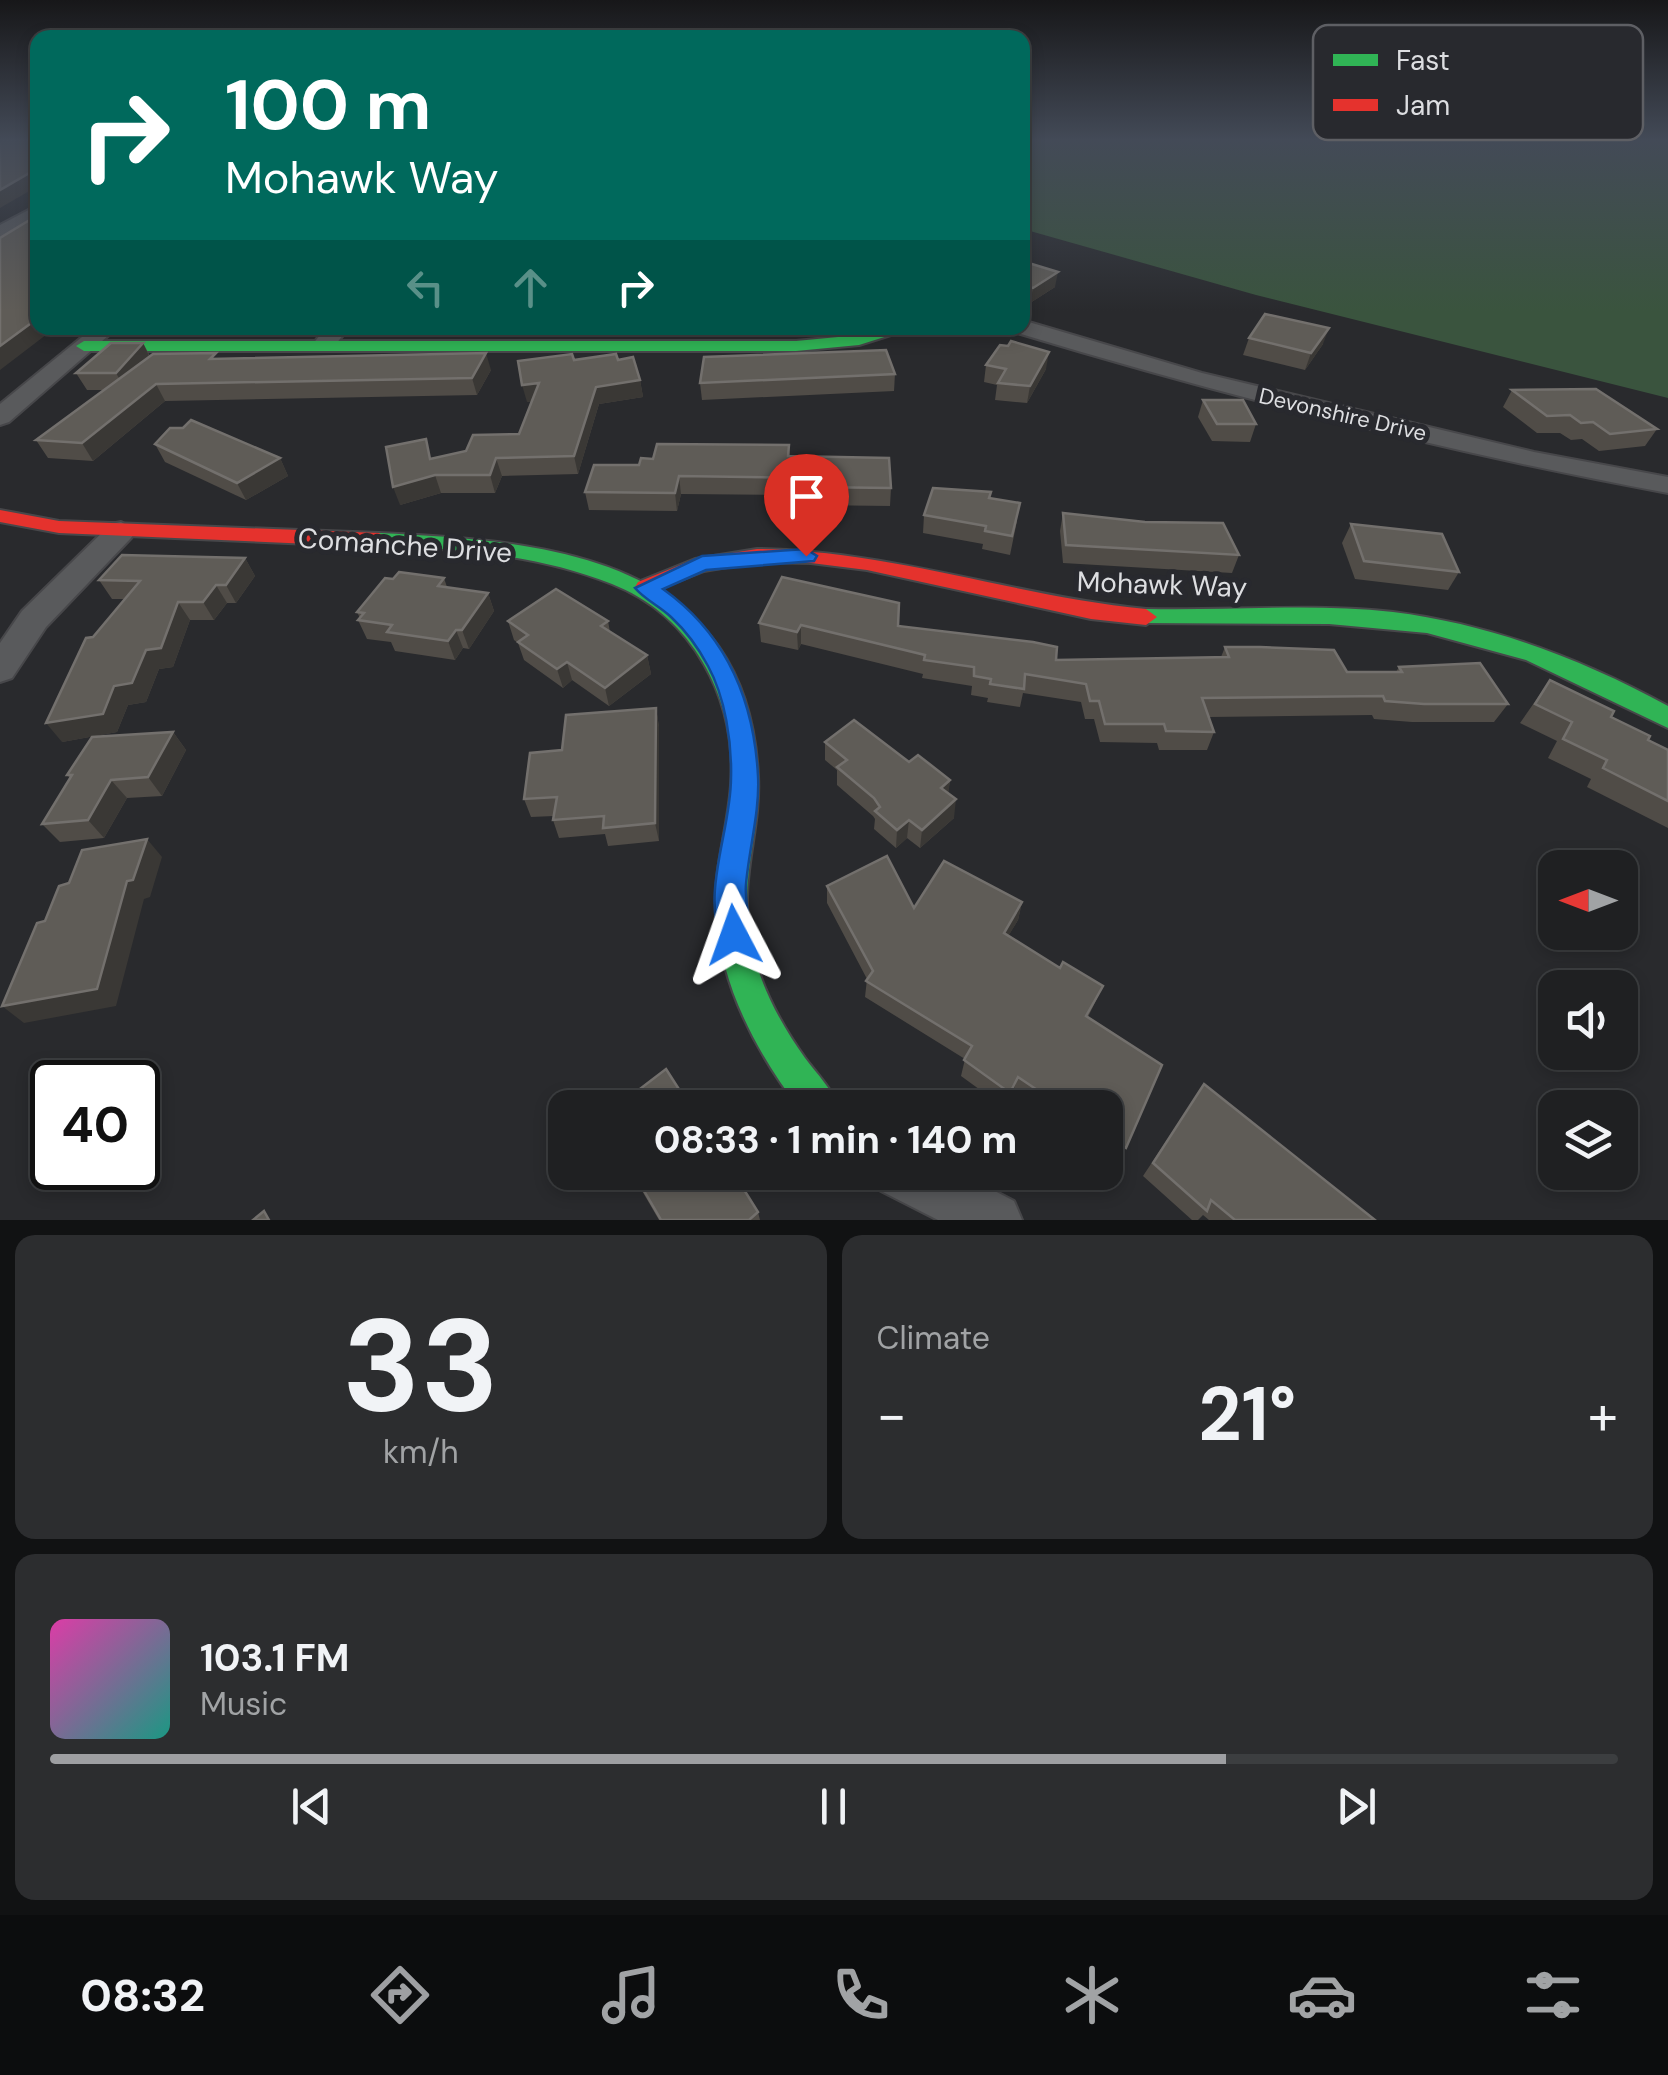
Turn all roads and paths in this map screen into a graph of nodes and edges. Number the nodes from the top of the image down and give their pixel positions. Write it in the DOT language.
graph roads {
  1 [pos="30,215"];
  2 [pos="0,233"];
  3 [pos="1030,329"];
  4 [pos="97,335"];
  5 [pos="332,335"];
  6 [pos="878,335"];
  7 [pos="84,346"];
  8 [pos="322,346"];
  9 [pos="0,418"];
  10 [pos="1668,486"];
  11 [pos="0,516"];
  12 [pos="121,531"];
  13 [pos="646,588"];
  14 [pos="0,670"];
  15 [pos="1668,718"];
  16 [pos="809,1090"];
  17 [pos="936,1190"];
  18 [pos="995,1220"];
  1 -- 2 [label="street"];
  3 -- 10 [label="street, Devonshire Drive"];
  4 -- 7 [label="street"];
  5 -- 8 [label="street"];
  6 -- 8 [label="street"];
  7 -- 8 [label="street"];
  7 -- 9 [label="street"];
  11 -- 12 [label="street, Comanche Drive"];
  12 -- 13 [label="street, Comanche Drive"];
  12 -- 14 [label="street"];
  13 -- 15 [label="street, Mohawk Way"];
  13 -- 16 [label="street, Comanche Drive"];
  17 -- 18 [label="street"];
}
